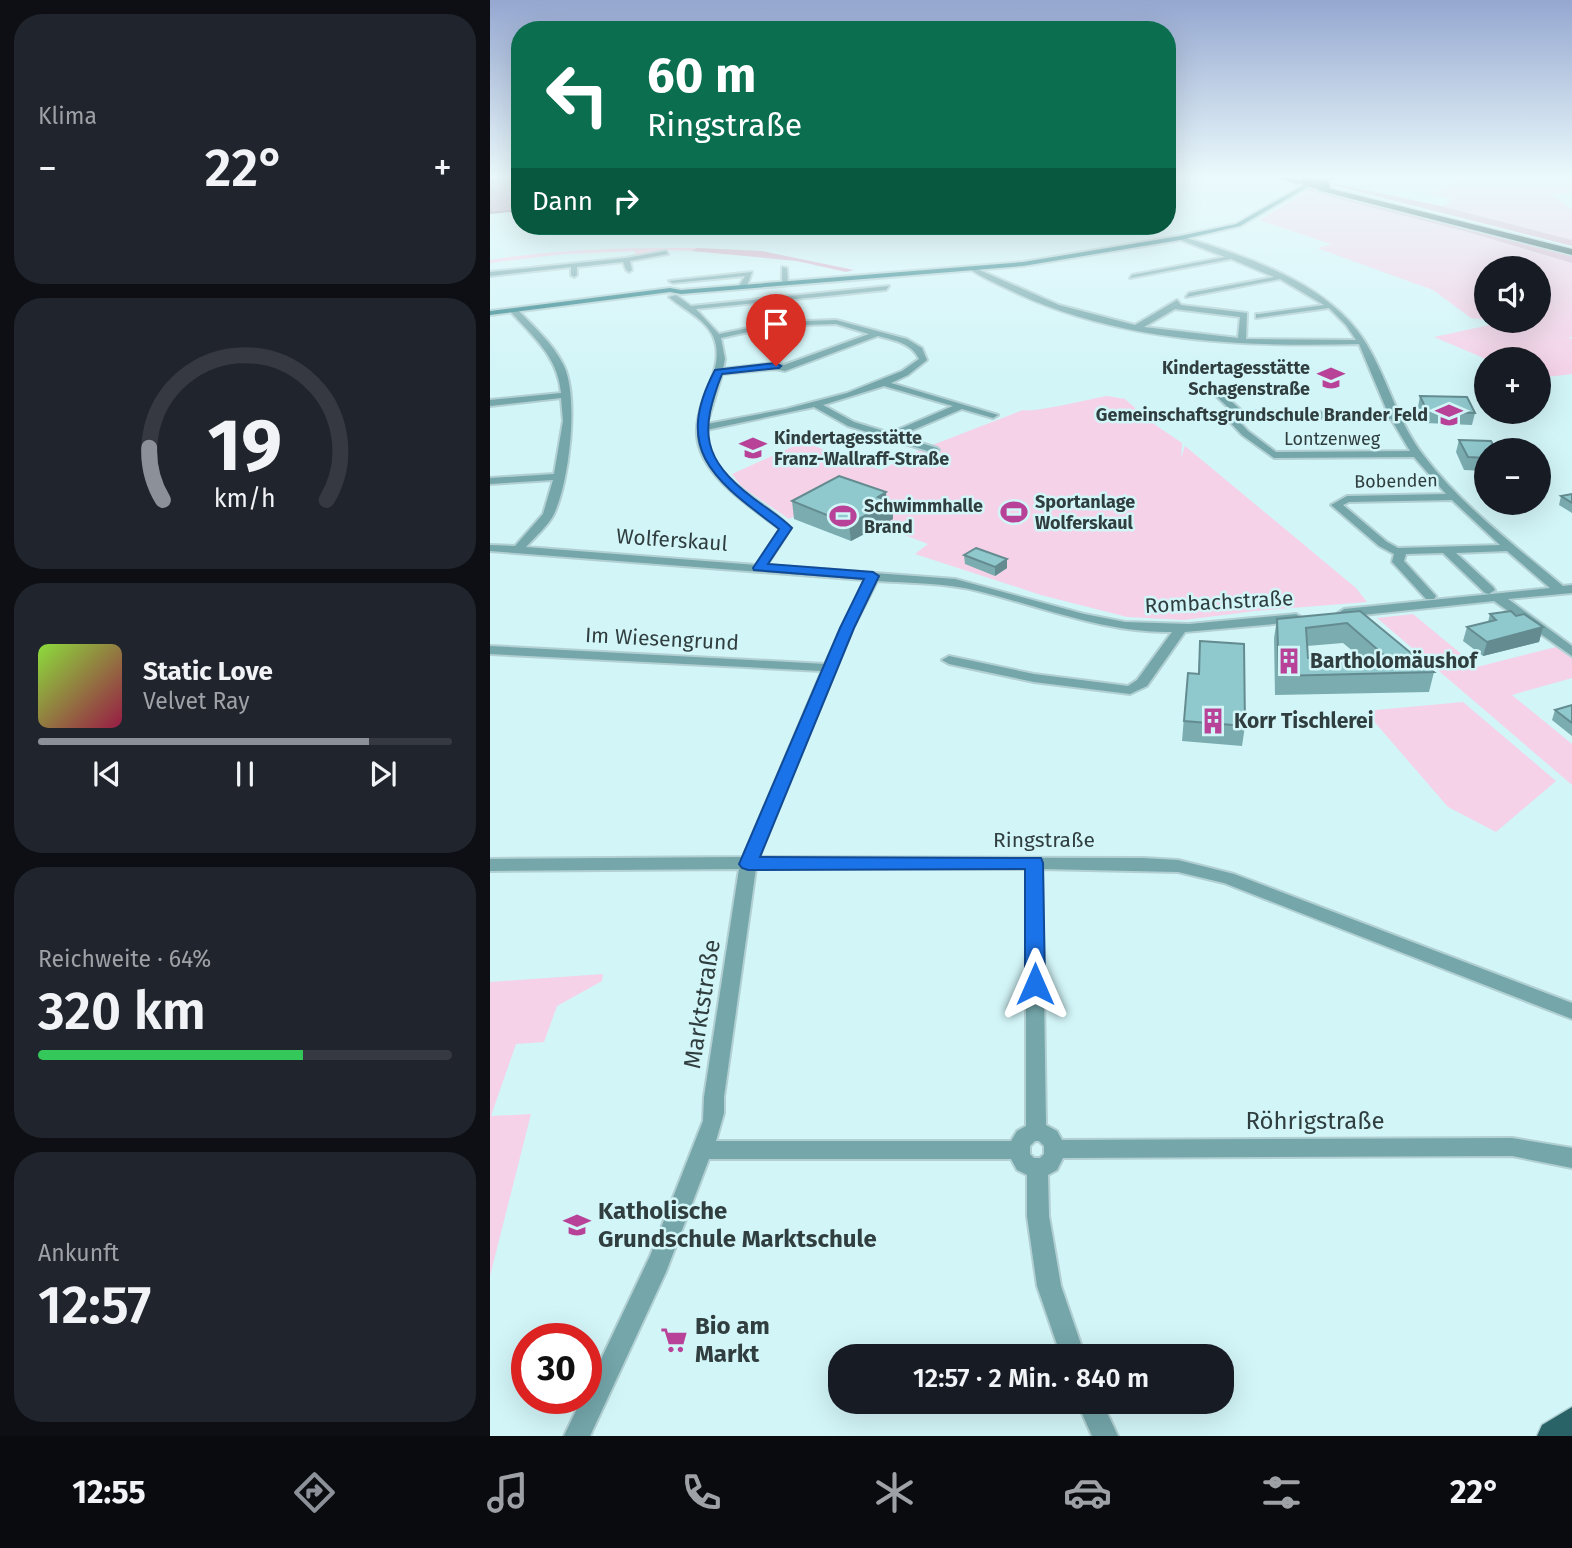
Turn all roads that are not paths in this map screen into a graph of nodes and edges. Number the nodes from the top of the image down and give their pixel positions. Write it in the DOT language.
graph roads {
  1 [pos="1156,242"];
  2 [pos="1190,242"];
  3 [pos="1541,242"];
  4 [pos="1572,250"];
  5 [pos="666,253"];
  6 [pos="1230,258"];
  7 [pos="516,259"];
  8 [pos="626,260"];
  9 [pos="574,265"];
  10 [pos="670,268"];
  11 [pos="784,268"];
  12 [pos="974,269"];
  13 [pos="629,270"];
  14 [pos="514,271"];
  15 [pos="490,274"];
  16 [pos="574,275"];
  17 [pos="1132,277"];
  18 [pos="1279,278"];
  19 [pos="511,280"];
  20 [pos="673,281"];
  21 [pos="786,283"];
  22 [pos="743,286"];
  23 [pos="886,288"];
  24 [pos="671,293"];
  25 [pos="1189,295"];
  26 [pos="1330,306"];
  27 [pos="689,308"];
  28 [pos="513,310"];
  29 [pos="490,313"];
  30 [pos="1259,316"];
  31 [pos="1138,327"];
  32 [pos="876,334"];
  33 [pos="719,336"];
  34 [pos="1242,340"];
  35 [pos="1362,342"];
  36 [pos="718,372"];
  37 [pos="883,383"];
  38 [pos="1219,395"];
  39 [pos="566,396"];
  40 [pos="490,403"];
  41 [pos="813,404"];
  42 [pos="959,407"];
  43 [pos="1240,414"];
  44 [pos="993,415"];
  45 [pos="1394,416"];
  46 [pos="701,428"];
  47 [pos="891,436"];
  48 [pos="934,450"];
  49 [pos="1418,454"];
  50 [pos="558,477"];
  51 [pos="490,481"];
  52 [pos="1456,497"];
  53 [pos="490,548"];
  54 [pos="1510,548"];
  55 [pos="519,549"];
  56 [pos="1446,550"];
  57 [pos="1401,551"];
  58 [pos="759,568"];
  59 [pos="873,576"];
  60 [pos="1566,590"];
  61 [pos="1493,594"];
  62 [pos="1430,596"];
  63 [pos="1331,614"];
  64 [pos="1304,617"];
  65 [pos="1181,628"];
  66 [pos="490,650"];
  67 [pos="1572,652"];
  68 [pos="949,660"];
  69 [pos="832,668"];
  70 [pos="1034,863"];
  71 [pos="748,864"];
  72 [pos="490,865"];
  73 [pos="1572,1010"];
  74 [pos="1036,1132"];
  75 [pos="1056,1149"];
  76 [pos="701,1150"];
  77 [pos="1018,1150"];
  78 [pos="1572,1158"];
  79 [pos="1037,1167"];
  80 [pos="1069,1344"];
  81 [pos="1095,1414"];
  82 [pos="1572,1423"];
  83 [pos="577,1436"];
  84 [pos="1105,1436"];
  85 [pos="1553,1436"];
  1 -- 12 [label="street"];
  2 -- 6 [label="street"];
  3 -- 4 [label="highway"];
  5 -- 8 [label="street"];
  6 -- 17 [label="street"];
  6 -- 18 [label="street"];
  7 -- 14 [label="street"];
  8 -- 9 [label="street"];
  8 -- 13 [label="street"];
  9 -- 14 [label="street"];
  9 -- 16 [label="street"];
  10 -- 20 [label="street"];
  11 -- 21 [label="street"];
  12 -- 21 [label="street"];
  12 -- 31 [label="street"];
  14 -- 15 [label="street"];
  14 -- 19 [label="street"];
  18 -- 25 [label="street"];
  18 -- 26 [label="street"];
  20 -- 22 [label="street"];
  20 -- 24 [label="street"];
  21 -- 22 [label="street"];
  22 -- 24 [label="street"];
  23 -- 27 [label="street"];
  24 -- 27 [label="street"];
  24 -- 28 [label="street"];
  26 -- 30 [label="street"];
  26 -- 35 [label="street"];
  27 -- 33 [label="street"];
  28 -- 29 [label="street"];
  28 -- 39 [label="street"];
  31 -- 34 [label="street"];
  31 -- 34 [label="street"];
  32 -- 33 [label="street"];
  32 -- 36 [label="street"];
  32 -- 37 [label="street"];
  33 -- 36 [label="street"];
  34 -- 35 [label="street"];
  35 -- 45 [label="street"];
  36 -- 46 [label="street"];
  37 -- 41 [label="street"];
  37 -- 42 [label="street"];
  38 -- 43 [label="street, Lontzenweg"];
  39 -- 40 [label="street"];
  39 -- 50 [label="street"];
  41 -- 46 [label="street"];
  41 -- 47 [label="street"];
  42 -- 44 [label="street"];
  42 -- 47 [label="street"];
  43 -- 45 [label="street, Lontzenweg"];
  43 -- 49 [label="street, Lontzenweg"];
  45 -- 49 [label="street"];
  46 -- 58 [label="street"];
  47 -- 48 [label="street"];
  49 -- 52 [label="street"];
  50 -- 51 [label="street"];
  50 -- 55 [label="street"];
  52 -- 54 [label="street"];
  52 -- 57 [label="street, Bobenden"];
  53 -- 55 [label="street, Wolferskaul"];
  54 -- 56 [label="street, Bobenden"];
  54 -- 60 [label="street"];
  55 -- 58 [label="street, Wolferskaul"];
  56 -- 57 [label="street, Bobenden"];
  56 -- 61 [label="street"];
  57 -- 62 [label="street"];
  58 -- 59 [label="street, Wolferskaul"];
  59 -- 65 [label="street, Rombachstraße"];
  59 -- 69 [label="street"];
  60 -- 61 [label="street"];
  61 -- 63 [label="street"];
  61 -- 67 [label="street"];
  64 -- 65 [label="street, Rombachstraße"];
  65 -- 68 [label="street"];
  66 -- 69 [label="street, Im Wiesengrund"];
  69 -- 71 [label="street"];
  70 -- 71 [label="street, Ringstraße"];
  70 -- 73 [label="street, Ringstraße"];
  70 -- 74 [label="street"];
  71 -- 72 [label="street, Ringstraße"];
  71 -- 76 [label="street, Marktstraße"];
  74 -- 75 [label="street"];
  74 -- 77 [label="street"];
  75 -- 78 [label="street, Röhrigstraße"];
  75 -- 79 [label="street"];
  76 -- 77 [label="street"];
  76 -- 83 [label="street, Marktstraße"];
  77 -- 79 [label="street"];
  79 -- 80 [label="street"];
  81 -- 84 [label="street"];
  82 -- 85 [label="main road"];
}
